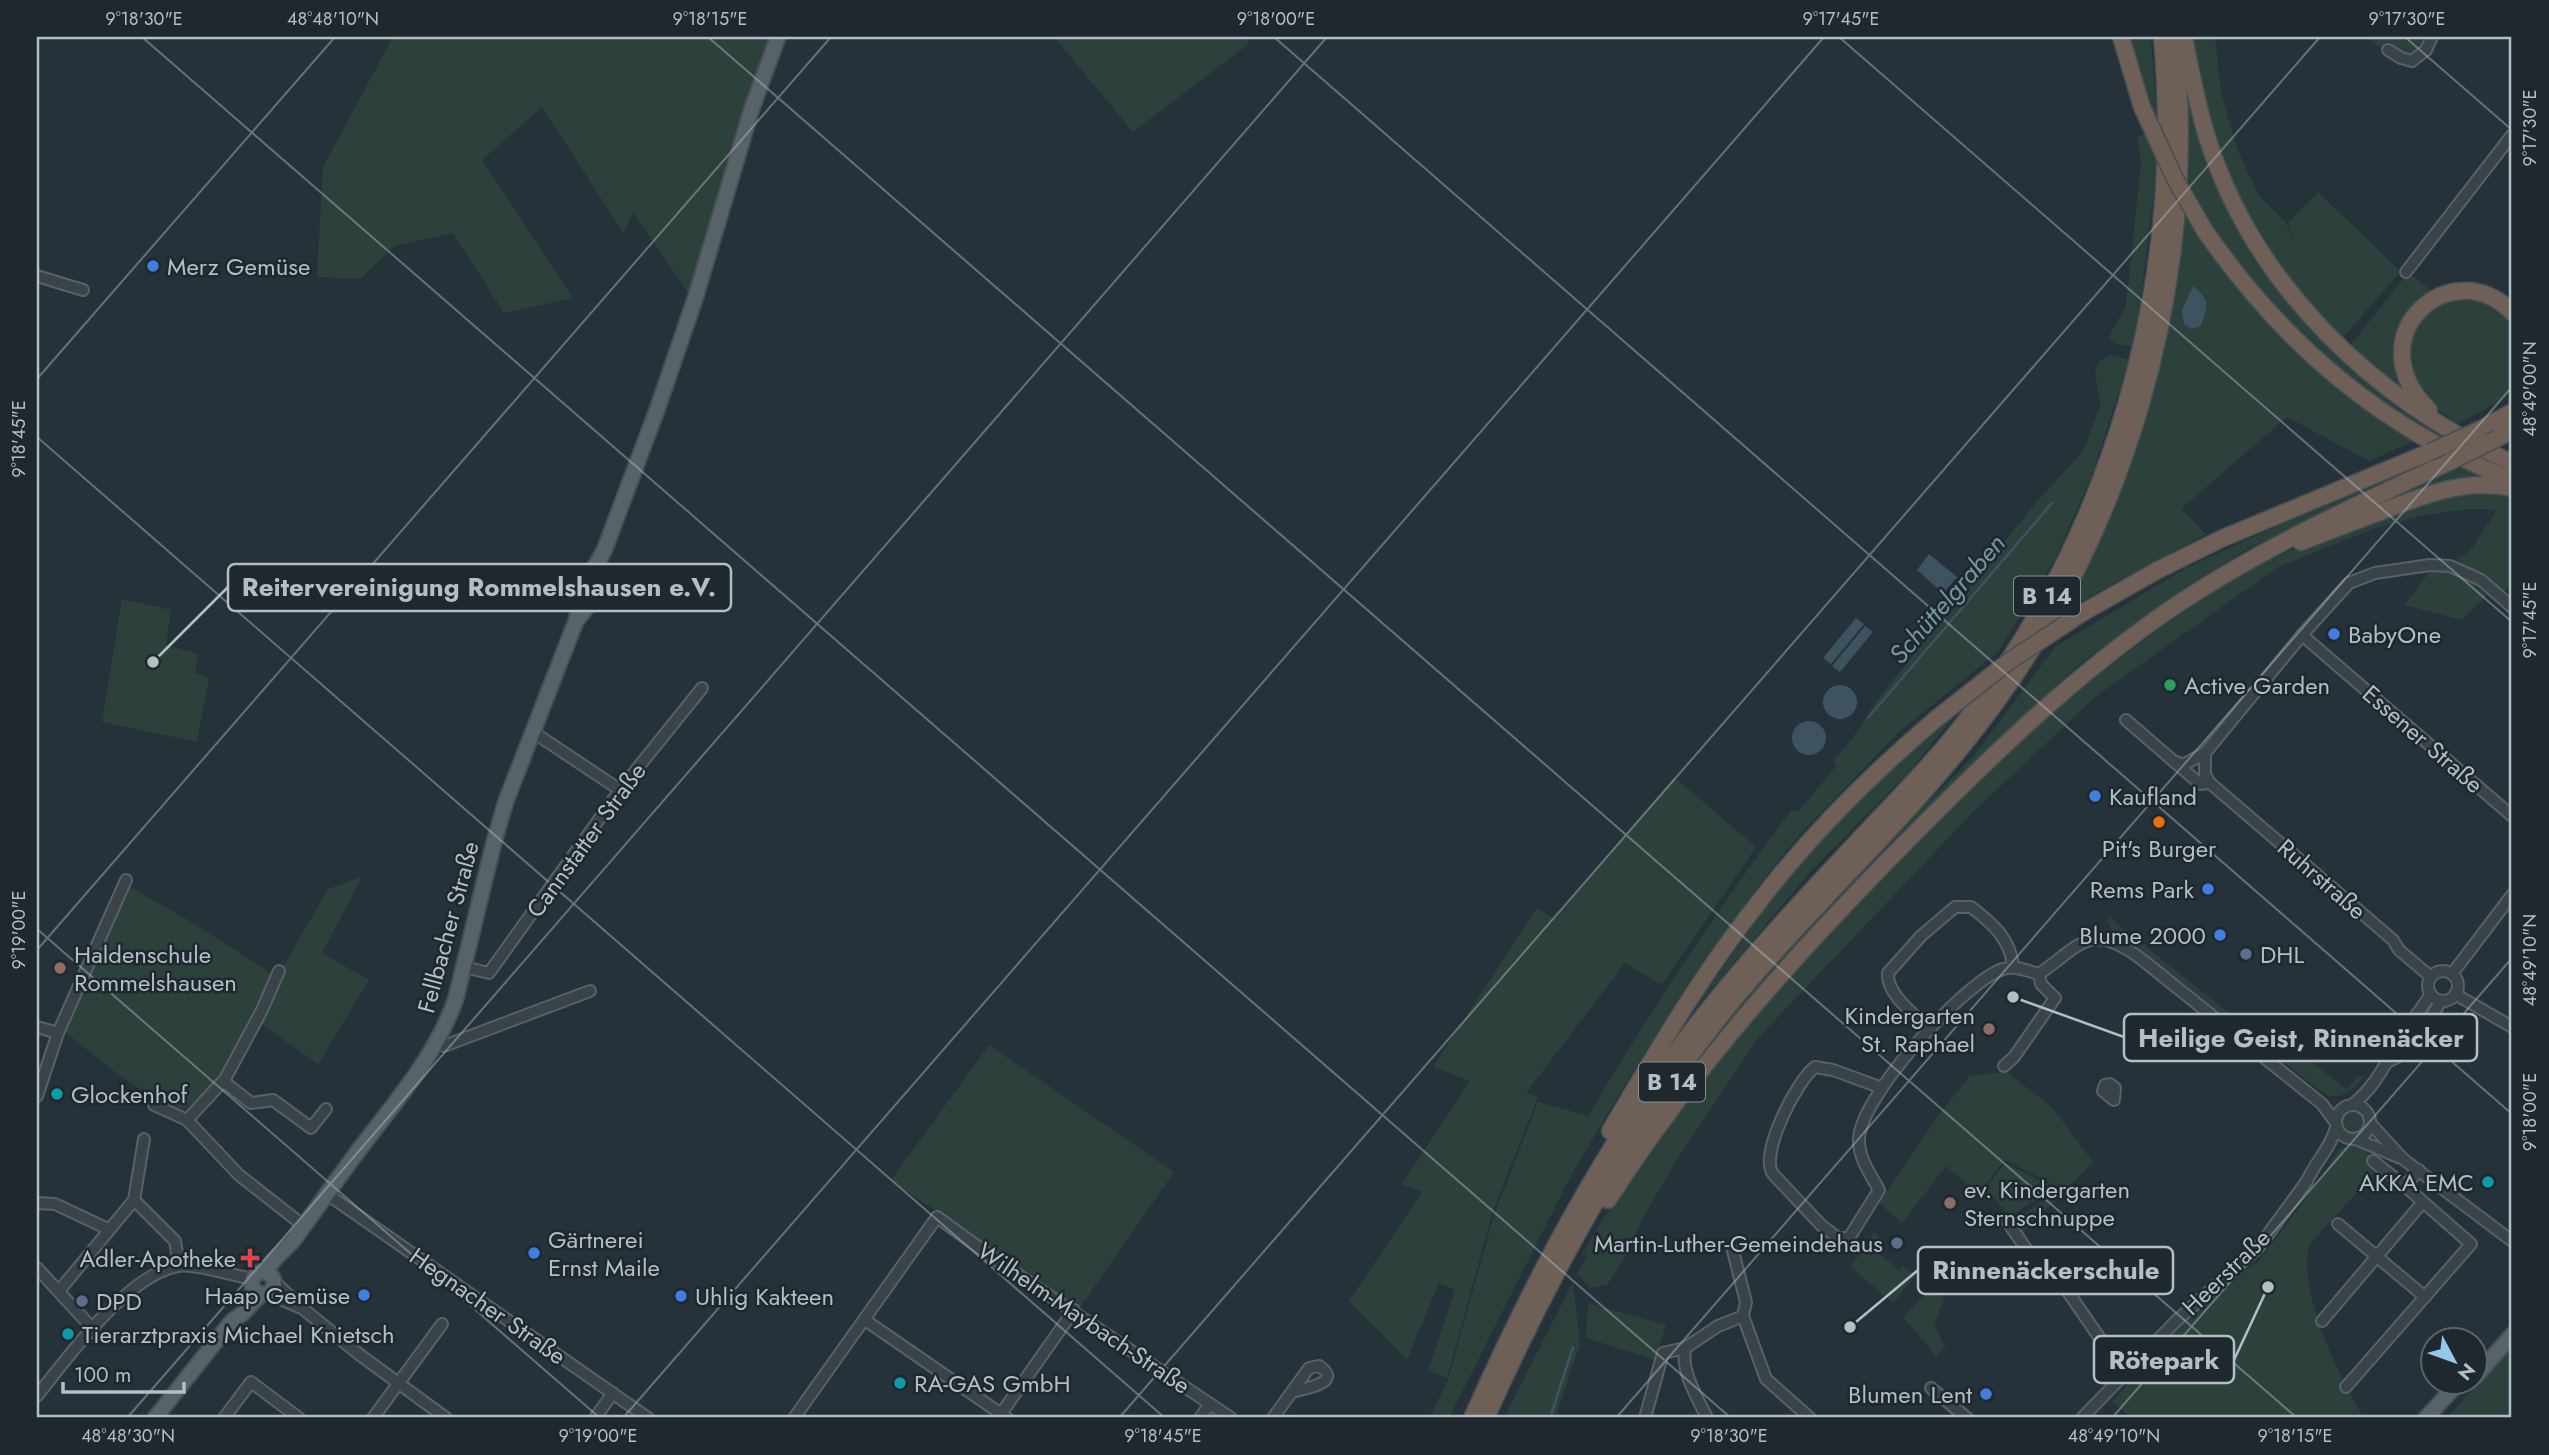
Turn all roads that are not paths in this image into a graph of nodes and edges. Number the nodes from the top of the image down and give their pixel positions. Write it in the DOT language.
graph roads {
  1 [pos="778,37"];
  2 [pos="2121,37"];
  3 [pos="2162,37"];
  4 [pos="2175,37"];
  5 [pos="2184,37"];
  6 [pos="2432,37"];
  7 [pos="2388,50"];
  8 [pos="2512,135"];
  9 [pos="2406,272"];
  10 [pos="37,276"];
  11 [pos="83,290"];
  12 [pos="2512,312"];
  13 [pos="2512,400"];
  14 [pos="2512,412"];
  15 [pos="2436,423"];
  16 [pos="2512,430"];
  17 [pos="2488,431"];
  18 [pos="2512,463"];
  19 [pos="2512,480"];
  20 [pos="2512,488"];
  21 [pos="2265,551"];
  22 [pos="2512,607"];
  23 [pos="2302,635"];
  24 [pos="702,688"];
  25 [pos="2126,720"];
  26 [pos="533,732"];
  27 [pos="2205,753"];
  28 [pos="2176,762"];
  29 [pos="2210,783"];
  30 [pos="620,790"];
  31 [pos="2512,816"];
  32 [pos="126,880"];
  33 [pos="2512,895"];
  34 [pos="464,967"];
  35 [pos="2013,967"];
  36 [pos="279,971"];
  37 [pos="2039,974"];
  38 [pos="2452,974"];
  39 [pos="2431,977"];
  40 [pos="590,990"];
  41 [pos="2455,993"];
  42 [pos="2431,995"];
  43 [pos="2441,1001"];
  44 [pos="37,1027"];
  45 [pos="2512,1027"];
  46 [pos="1929,1030"];
  47 [pos="58,1033"];
  48 [pos="437,1042"];
  49 [pos="2389,1060"];
  50 [pos="2004,1066"];
  51 [pos="223,1081"];
  52 [pos="1882,1088"];
  53 [pos="2366,1094"];
  54 [pos="37,1096"];
  55 [pos="2322,1104"];
  56 [pos="154,1105"];
  57 [pos="2349,1106"];
  58 [pos="326,1109"];
  59 [pos="2368,1117"];
  60 [pos="187,1120"];
  61 [pos="2336,1125"];
  62 [pos="144,1139"];
  63 [pos="2354,1139"];
  64 [pos="2403,1159"];
  65 [pos="2373,1161"];
  66 [pos="2419,1170"];
  67 [pos="2306,1181"];
  68 [pos="2405,1186"];
  69 [pos="327,1194"];
  70 [pos="134,1200"];
  71 [pos="2423,1202"];
  72 [pos="37,1203"];
  73 [pos="2007,1221"];
  74 [pos="2338,1224"];
  75 [pos="304,1226"];
  76 [pos="108,1229"];
  77 [pos="1580,1229"];
  78 [pos="2512,1241"];
  79 [pos="1733,1251"];
  80 [pos="2377,1256"];
  81 [pos="2033,1257"];
  82 [pos="1547,1262"];
  83 [pos="179,1265"];
  84 [pos="37,1268"];
  85 [pos="2045,1268"];
  86 [pos="263,1284"];
  87 [pos="59,1291"];
  88 [pos="2425,1297"];
  89 [pos="1074,1310"];
  90 [pos="1743,1316"];
  91 [pos="864,1320"];
  92 [pos="2322,1321"];
  93 [pos="2512,1322"];
  94 [pos="442,1324"];
  95 [pos="93,1329"];
  96 [pos="2512,1335"];
  97 [pos="2490,1347"];
  98 [pos="1685,1348"];
  99 [pos="2490,1360"];
  100 [pos="2125,1375"];
  101 [pos="399,1384"];
  102 [pos="2346,1387"];
  103 [pos="1931,1388"];
  104 [pos="1292,1392"];
  105 [pos="613,1393"];
  106 [pos="37,1396"];
  107 [pos="2446,1396"];
  108 [pos="2458,1396"];
  109 [pos="1210,1404"];
  110 [pos="796,1417"];
  111 [pos="1002,1417"];
  112 [pos="155,1418"];
  113 [pos="224,1418"];
  114 [pos="299,1418"];
  115 [pos="373,1418"];
  116 [pos="446,1418"];
  117 [pos="595,1418"];
  118 [pos="648,1418"];
  119 [pos="1200,1418"];
  120 [pos="1231,1418"];
  121 [pos="1273,1418"];
  122 [pos="1472,1418"];
  123 [pos="1486,1418"];
  124 [pos="1645,1418"];
  125 [pos="1707,1418"];
  126 [pos="1810,1418"];
  127 [pos="1967,1418"];
  128 [pos="2082,1418"];
  129 [pos="2426,1418"];
  130 [pos="2438,1418"];
  1 -- 26 [label="main road, Fellbacher Straße"];
  2 -- 19 [label="highway, bridge"];
  3 -- 82 [label="highway, B 14"];
  4 -- 77 [label="highway, B 14"];
  5 -- 15 [label="highway"];
  6 -- 7 [label="street"];
  8 -- 9 [label="street"];
  10 -- 11 [label="street"];
  12 -- 15 [label="highway"];
  13 -- 17 [label="highway"];
  14 -- 17 [label="highway"];
  15 -- 18 [label="highway"];
  16 -- 17 [label="highway"];
  17 -- 21 [label="highway, bridge"];
  17 -- 82 [label="highway, bridge"];
  20 -- 21 [label="highway"];
  21 -- 77 [label="highway"];
  22 -- 23 [label="street"];
  23 -- 27 [label="street"];
  23 -- 31 [label="street, Essener Straße"];
  24 -- 30 [label="street, Cannstatter Straße"];
  25 -- 28 [label="street, Ruhrstraße"];
  26 -- 30 [label="street"];
  26 -- 34 [label="main road, Fellbacher Straße"];
  27 -- 28 [label="street"];
  27 -- 29 [label="street"];
  28 -- 29 [label="street, Ruhrstraße"];
  29 -- 39 [label="street, Ruhrstraße"];
  30 -- 34 [label="street, Cannstatter Straße"];
  32 -- 47 [label="street"];
  33 -- 38 [label="street"];
  34 -- 48 [label="main road, Fellbacher Straße"];
  35 -- 37 [label="street"];
  35 -- 46 [label="street"];
  35 -- 46 [label="street"];
  36 -- 51 [label="street"];
  37 -- 50 [label="street"];
  37 -- 55 [label="street"];
  38 -- 39 [label="street"];
  38 -- 41 [label="street"];
  39 -- 42 [label="street"];
  40 -- 48 [label="street"];
  41 -- 43 [label="street"];
  41 -- 45 [label="street"];
  42 -- 43 [label="street"];
  42 -- 49 [label="street"];
  43 -- 49 [label="street"];
  44 -- 47 [label="street"];
  46 -- 52 [label="street"];
  47 -- 54 [label="street"];
  48 -- 69 [label="main road, Fellbacher Straße"];
  49 -- 53 [label="street"];
  51 -- 58 [label="street"];
  51 -- 60 [label="street"];
  52 -- 52 [label="street"];
  53 -- 57 [label="street"];
  53 -- 59 [label="street"];
  55 -- 57 [label="street"];
  55 -- 61 [label="street"];
  56 -- 60 [label="street"];
  57 -- 59 [label="street"];
  57 -- 61 [label="street"];
  59 -- 63 [label="street"];
  59 -- 64 [label="street"];
  60 -- 75 [label="street"];
  61 -- 63 [label="street"];
  61 -- 67 [label="street, Heerstraße"];
  62 -- 70 [label="street"];
  63 -- 64 [label="street"];
  63 -- 67 [label="street, Heerstraße"];
  64 -- 66 [label="street"];
  65 -- 68 [label="street"];
  66 -- 68 [label="street"];
  66 -- 78 [label="street"];
  67 -- 100 [label="street, Heerstraße"];
  68 -- 71 [label="street"];
  69 -- 75 [label="main road, Fellbacher Straße"];
  69 -- 105 [label="street, Hegnacher Straße"];
  70 -- 76 [label="street"];
  70 -- 83 [label="street"];
  71 -- 80 [label="street"];
  71 -- 88 [label="street"];
  72 -- 76 [label="street"];
  73 -- 81 [label="street"];
  74 -- 80 [label="street"];
  75 -- 86 [label="main road, Fellbacher Straße"];
  76 -- 87 [label="street"];
  77 -- 123 [label="highway, B 14"];
  79 -- 90 [label="street"];
  80 -- 88 [label="street"];
  80 -- 92 [label="street"];
  81 -- 85 [label="street"];
  81 -- 85 [label="street"];
  82 -- 122 [label="highway, B 14"];
  83 -- 86 [label="street"];
  83 -- 95 [label="street"];
  84 -- 87 [label="street"];
  85 -- 100 [label="street"];
  86 -- 101 [label="street"];
  86 -- 112 [label="main road, Fellbacher Straße"];
  87 -- 95 [label="street"];
  88 -- 102 [label="street"];
  89 -- 91 [label="street, Wilhelm-Maybach-Straße"];
  89 -- 109 [label="street, Wilhelm-Maybach-Straße"];
  89 -- 111 [label="street"];
  90 -- 98 [label="street"];
  90 -- 126 [label="street"];
  91 -- 110 [label="street"];
  91 -- 111 [label="street"];
  93 -- 97 [label="main road"];
  94 -- 101 [label="street"];
  95 -- 106 [label="street"];
  96 -- 99 [label="main road"];
  98 -- 124 [label="street"];
  98 -- 125 [label="street"];
  100 -- 128 [label="street, Heerstraße"];
  101 -- 115 [label="street"];
  101 -- 116 [label="street"];
  103 -- 127 [label="street"];
  104 -- 121 [label="street"];
  105 -- 117 [label="street"];
  105 -- 118 [label="street, Hegnacher Straße"];
  107 -- 129 [label="main road"];
  108 -- 130 [label="main road"];
  109 -- 119 [label="street"];
  109 -- 120 [label="street, Wilhelm-Maybach-Straße"];
  113 -- 114 [label="street"];
}
